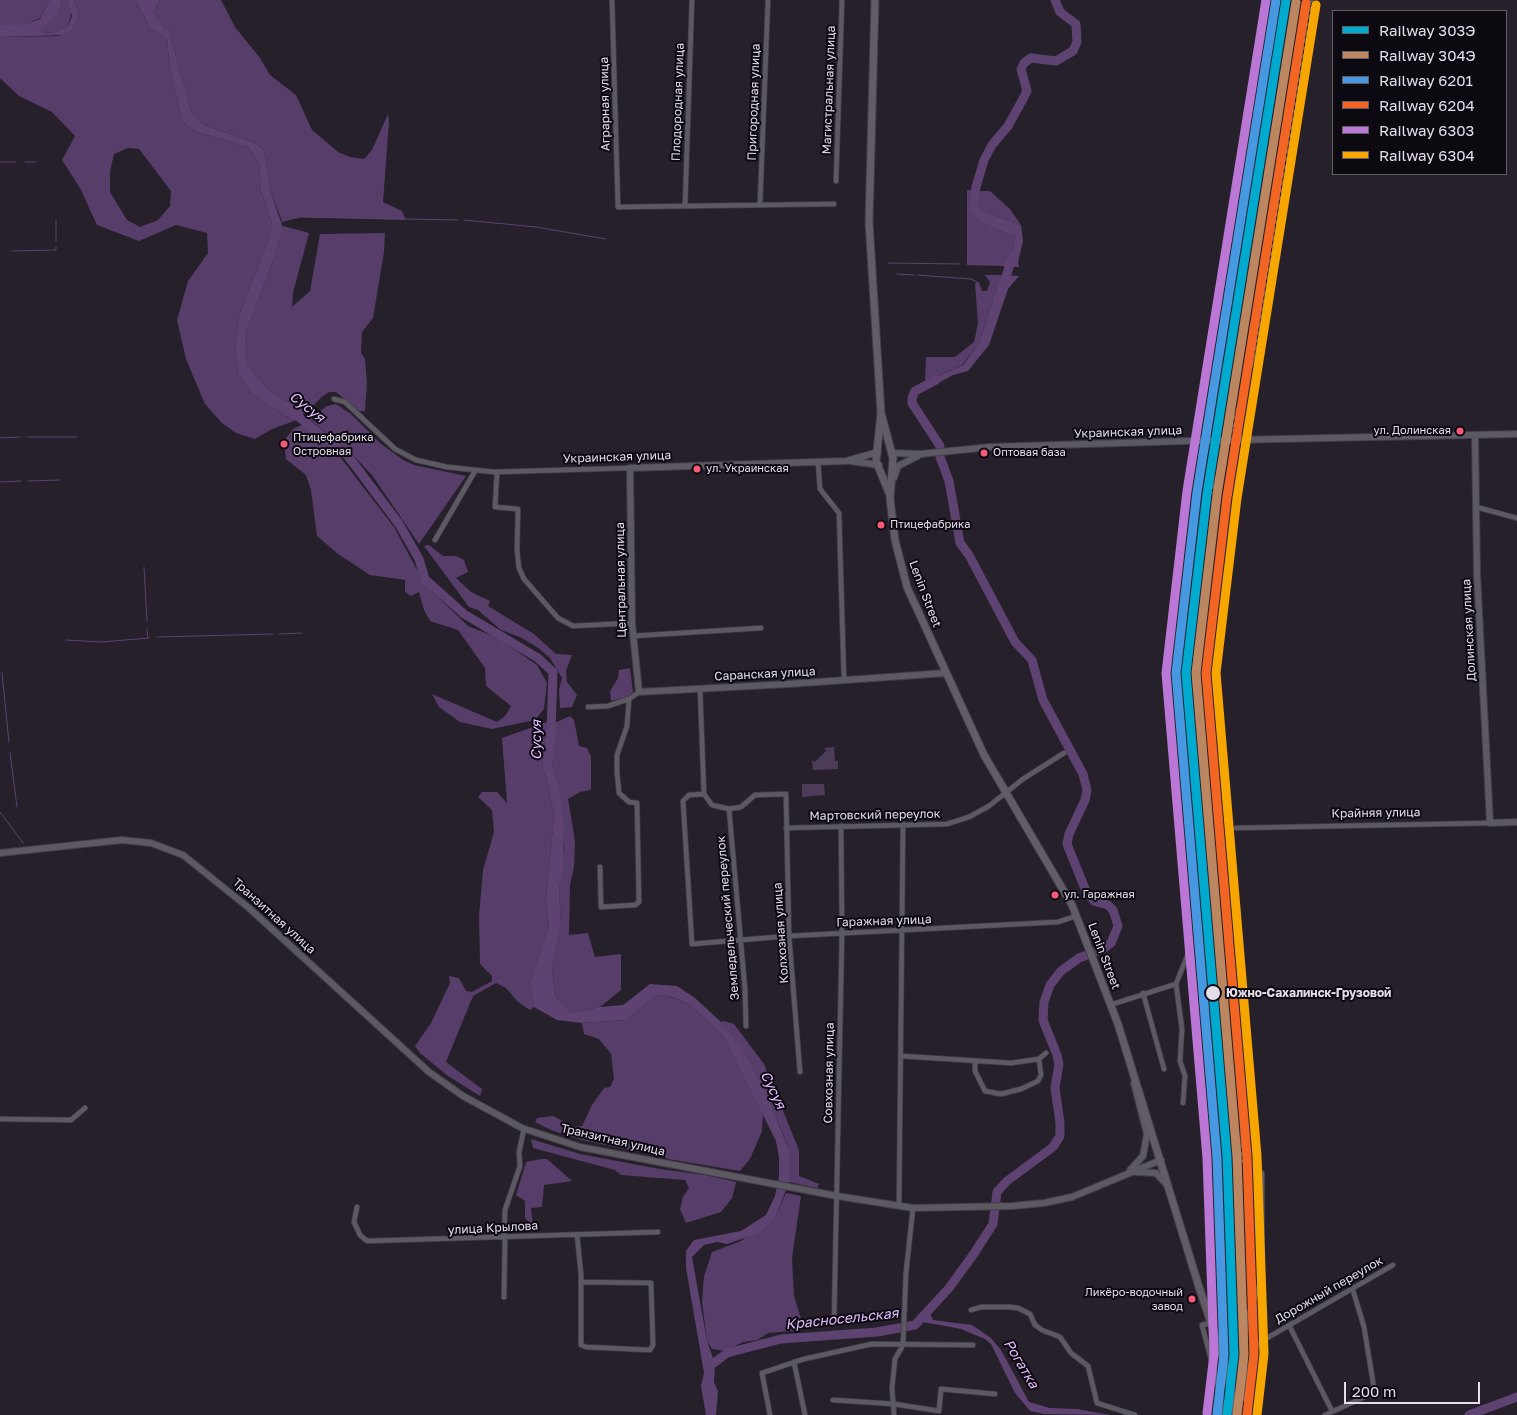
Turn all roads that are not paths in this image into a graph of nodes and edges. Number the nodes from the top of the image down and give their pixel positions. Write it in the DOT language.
graph roads {
  1 [pos="612,0"];
  2 [pos="692,0"];
  3 [pos="768,0"];
  4 [pos="842,0"];
  5 [pos="875,0"];
  6 [pos="836,181"];
  7 [pos="760,204"];
  8 [pos="834,204"];
  9 [pos="685,206"];
  10 [pos="334,399"];
  11 [pos="881,413"];
  12 [pos="1517,434"];
  13 [pos="1475,436"];
  14 [pos="887,437"];
  15 [pos="878,452"];
  16 [pos="891,453"];
  17 [pos="924,454"];
  18 [pos="846,460"];
  19 [pos="818,461"];
  20 [pos="891,464"];
  21 [pos="879,465"];
  22 [pos="630,468"];
  23 [pos="475,471"];
  24 [pos="497,472"];
  25 [pos="890,498"];
  26 [pos="1476,507"];
  27 [pos="1517,518"];
  28 [pos="435,540"];
  29 [pos="632,623"];
  30 [pos="761,628"];
  31 [pos="633,636"];
  32 [pos="946,673"];
  33 [pos="844,680"];
  34 [pos="700,689"];
  35 [pos="639,692"];
  36 [pos="629,699"];
  37 [pos="588,707"];
  38 [pos="1064,753"];
  39 [pos="1005,792"];
  40 [pos="704,794"];
  41 [pos="729,809"];
  42 [pos="1517,822"];
  43 [pos="1490,823"];
  44 [pos="903,824"];
  45 [pos="841,826"];
  46 [pos="786,828"];
  47 [pos="1236,828"];
  48 [pos="0,853"];
  49 [pos="600,867"];
  50 [pos="1076,916"];
  51 [pos="903,931"];
  52 [pos="842,932"];
  53 [pos="1189,933"];
  54 [pos="790,936"];
  55 [pos="741,940"];
  56 [pos="1176,984"];
  57 [pos="1144,993"];
  58 [pos="1110,1004"];
  59 [pos="746,1026"];
  60 [pos="1046,1053"];
  61 [pos="901,1056"];
  62 [pos="1039,1059"];
  63 [pos="975,1062"];
  64 [pos="1164,1069"];
  65 [pos="800,1072"];
  66 [pos="1134,1073"];
  67 [pos="1183,1103"];
  68 [pos="85,1108"];
  69 [pos="0,1119"];
  70 [pos="524,1129"];
  71 [pos="1161,1160"];
  72 [pos="1262,1172"];
  73 [pos="1127,1173"];
  74 [pos="1170,1188"];
  75 [pos="837,1196"];
  76 [pos="899,1206"];
  77 [pos="357,1207"];
  78 [pos="913,1208"];
  79 [pos="658,1232"];
  80 [pos="577,1235"];
  81 [pos="504,1237"];
  82 [pos="1393,1265"];
  83 [pos="581,1282"];
  84 [pos="1352,1286"];
  85 [pos="504,1297"];
  86 [pos="971,1310"];
  87 [pos="834,1322"];
  88 [pos="1210,1323"];
  89 [pos="1289,1326"];
  90 [pos="903,1345"];
  91 [pos="973,1345"];
  92 [pos="794,1362"];
  93 [pos="995,1394"];
  94 [pos="1243,1399"];
  95 [pos="833,1400"];
  96 [pos="894,1404"];
  97 [pos="1236,1411"];
  98 [pos="1332,1411"];
  99 [pos="770,1415"];
  100 [pos="805,1415"];
  101 [pos="894,1415"];
  102 [pos="1135,1415"];
  103 [pos="1220,1415"];
  104 [pos="1326,1415"];
  1 -- 9 [label="street, Аграрная улица"];
  2 -- 9 [label="street, Плодородная улица"];
  3 -- 7 [label="street, Пригородная улица"];
  4 -- 6 [label="street, Магистральная улица"];
  5 -- 11 [label="main road"];
  7 -- 8 [label="street"];
  7 -- 9 [label="street"];
  10 -- 23 [label="street, Украинская улица"];
  11 -- 14 [label="main road"];
  11 -- 15 [label="main road"];
  12 -- 13 [label="main road, Украинская улица"];
  13 -- 17 [label="main road, Украинская улица"];
  13 -- 26 [label="main road, Долинская улица"];
  14 -- 16 [label="main road"];
  14 -- 17 [label="main road"];
  15 -- 16 [label="main road, Украинская улица"];
  15 -- 18 [label="main road, Украинская улица"];
  15 -- 21 [label="main road"];
  16 -- 17 [label="main road, Украинская улица"];
  16 -- 20 [label="main road"];
  17 -- 20 [label="main road, Украинская улица"];
  17 -- 25 [label="main road"];
  18 -- 19 [label="main road, Украинская улица"];
  18 -- 21 [label="main road"];
  19 -- 22 [label="main road, Украинская улица"];
  19 -- 33 [label="street"];
  20 -- 21 [label="main road, Украинская улица"];
  20 -- 25 [label="main road, Lenin Street"];
  21 -- 25 [label="main road, Lenin Street"];
  22 -- 24 [label="street, Украинская улица"];
  22 -- 29 [label="main road, Центральная улица"];
  23 -- 24 [label="street, Украинская улица"];
  23 -- 28 [label="street"];
  24 -- 29 [label="street"];
  25 -- 32 [label="main road, Lenin Street"];
  26 -- 27 [label="street"];
  26 -- 43 [label="main road, Долинская улица"];
  29 -- 31 [label="main road, Центральная улица"];
  30 -- 31 [label="street"];
  31 -- 35 [label="main road, Центральная улица"];
  32 -- 33 [label="main road, Саранская улица"];
  32 -- 39 [label="main road, Lenin Street"];
  33 -- 34 [label="main road, Саранская улица"];
  34 -- 35 [label="main road, Саранская улица"];
  34 -- 40 [label="street"];
  35 -- 36 [label="street"];
  36 -- 37 [label="street"];
  36 -- 49 [label="street"];
  38 -- 39 [label="street, Мартовский переулок"];
  39 -- 44 [label="street, Мартовский переулок"];
  39 -- 50 [label="main road, Lenin Street"];
  40 -- 41 [label="street"];
  40 -- 55 [label="street, Гаражная улица"];
  41 -- 46 [label="street, Колхозная улица"];
  41 -- 55 [label="street, Земледельческий переулок"];
  42 -- 43 [label="main road, Крайняя улица"];
  43 -- 47 [label="street, Крайняя улица"];
  44 -- 45 [label="street, Мартовский переулок"];
  44 -- 51 [label="street"];
  45 -- 46 [label="street, Мартовский переулок"];
  45 -- 52 [label="street, Совхозная улица"];
  46 -- 54 [label="street, Колхозная улица"];
  48 -- 70 [label="main road, Транзитная улица"];
  50 -- 51 [label="street, Гаражная улица"];
  50 -- 58 [label="main road, Lenin Street"];
  51 -- 52 [label="street, Гаражная улица"];
  51 -- 61 [label="street"];
  52 -- 54 [label="street, Гаражная улица"];
  52 -- 75 [label="street, Совхозная улица"];
  53 -- 56 [label="street"];
  54 -- 55 [label="street, Гаражная улица"];
  54 -- 65 [label="street, Колхозная улица"];
  55 -- 59 [label="street, Земледельческий переулок"];
  56 -- 57 [label="street"];
  56 -- 67 [label="street"];
  57 -- 58 [label="street"];
  57 -- 64 [label="street"];
  58 -- 66 [label="main road, Lenin Street"];
  60 -- 62 [label="street"];
  61 -- 63 [label="street"];
  61 -- 76 [label="street"];
  62 -- 63 [label="street"];
  62 -- 63 [label="street"];
  66 -- 71 [label="main road, Lenin Street"];
  66 -- 73 [label="main road"];
  68 -- 69 [label="street"];
  70 -- 75 [label="main road, Транзитная улица"];
  70 -- 81 [label="street"];
  71 -- 73 [label="main road, Транзитная улица"];
  71 -- 74 [label="main road, Lenin Street"];
  72 -- 94 [label="street"];
  73 -- 74 [label="main road"];
  73 -- 78 [label="main road, Транзитная улица"];
  74 -- 88 [label="main road, Lenin Street"];
  75 -- 76 [label="main road, Транзитная улица"];
  75 -- 87 [label="street, Совхозная улица"];
  76 -- 78 [label="main road, Транзитная улица"];
  77 -- 81 [label="street, улица Крылова"];
  78 -- 90 [label="street"];
  79 -- 80 [label="street, улица Крылова"];
  80 -- 81 [label="street, улица Крылова"];
  80 -- 83 [label="street"];
  81 -- 85 [label="street"];
  82 -- 84 [label="street, Дорожный переулок"];
  83 -- 83 [label="street"];
  84 -- 89 [label="street, Дорожный переулок"];
  84 -- 98 [label="street"];
  86 -- 102 [label="street"];
  88 -- 97 [label="main road, Lenin Street"];
  88 -- 103 [label="street"];
  89 -- 94 [label="street, Дорожный переулок"];
  89 -- 98 [label="street"];
  90 -- 91 [label="street"];
  90 -- 92 [label="street"];
  90 -- 96 [label="street"];
  92 -- 99 [label="street"];
  92 -- 100 [label="street"];
  93 -- 96 [label="street"];
  94 -- 97 [label="street"];
  95 -- 96 [label="street"];
  96 -- 101 [label="street"];
  98 -- 104 [label="street"];
}
